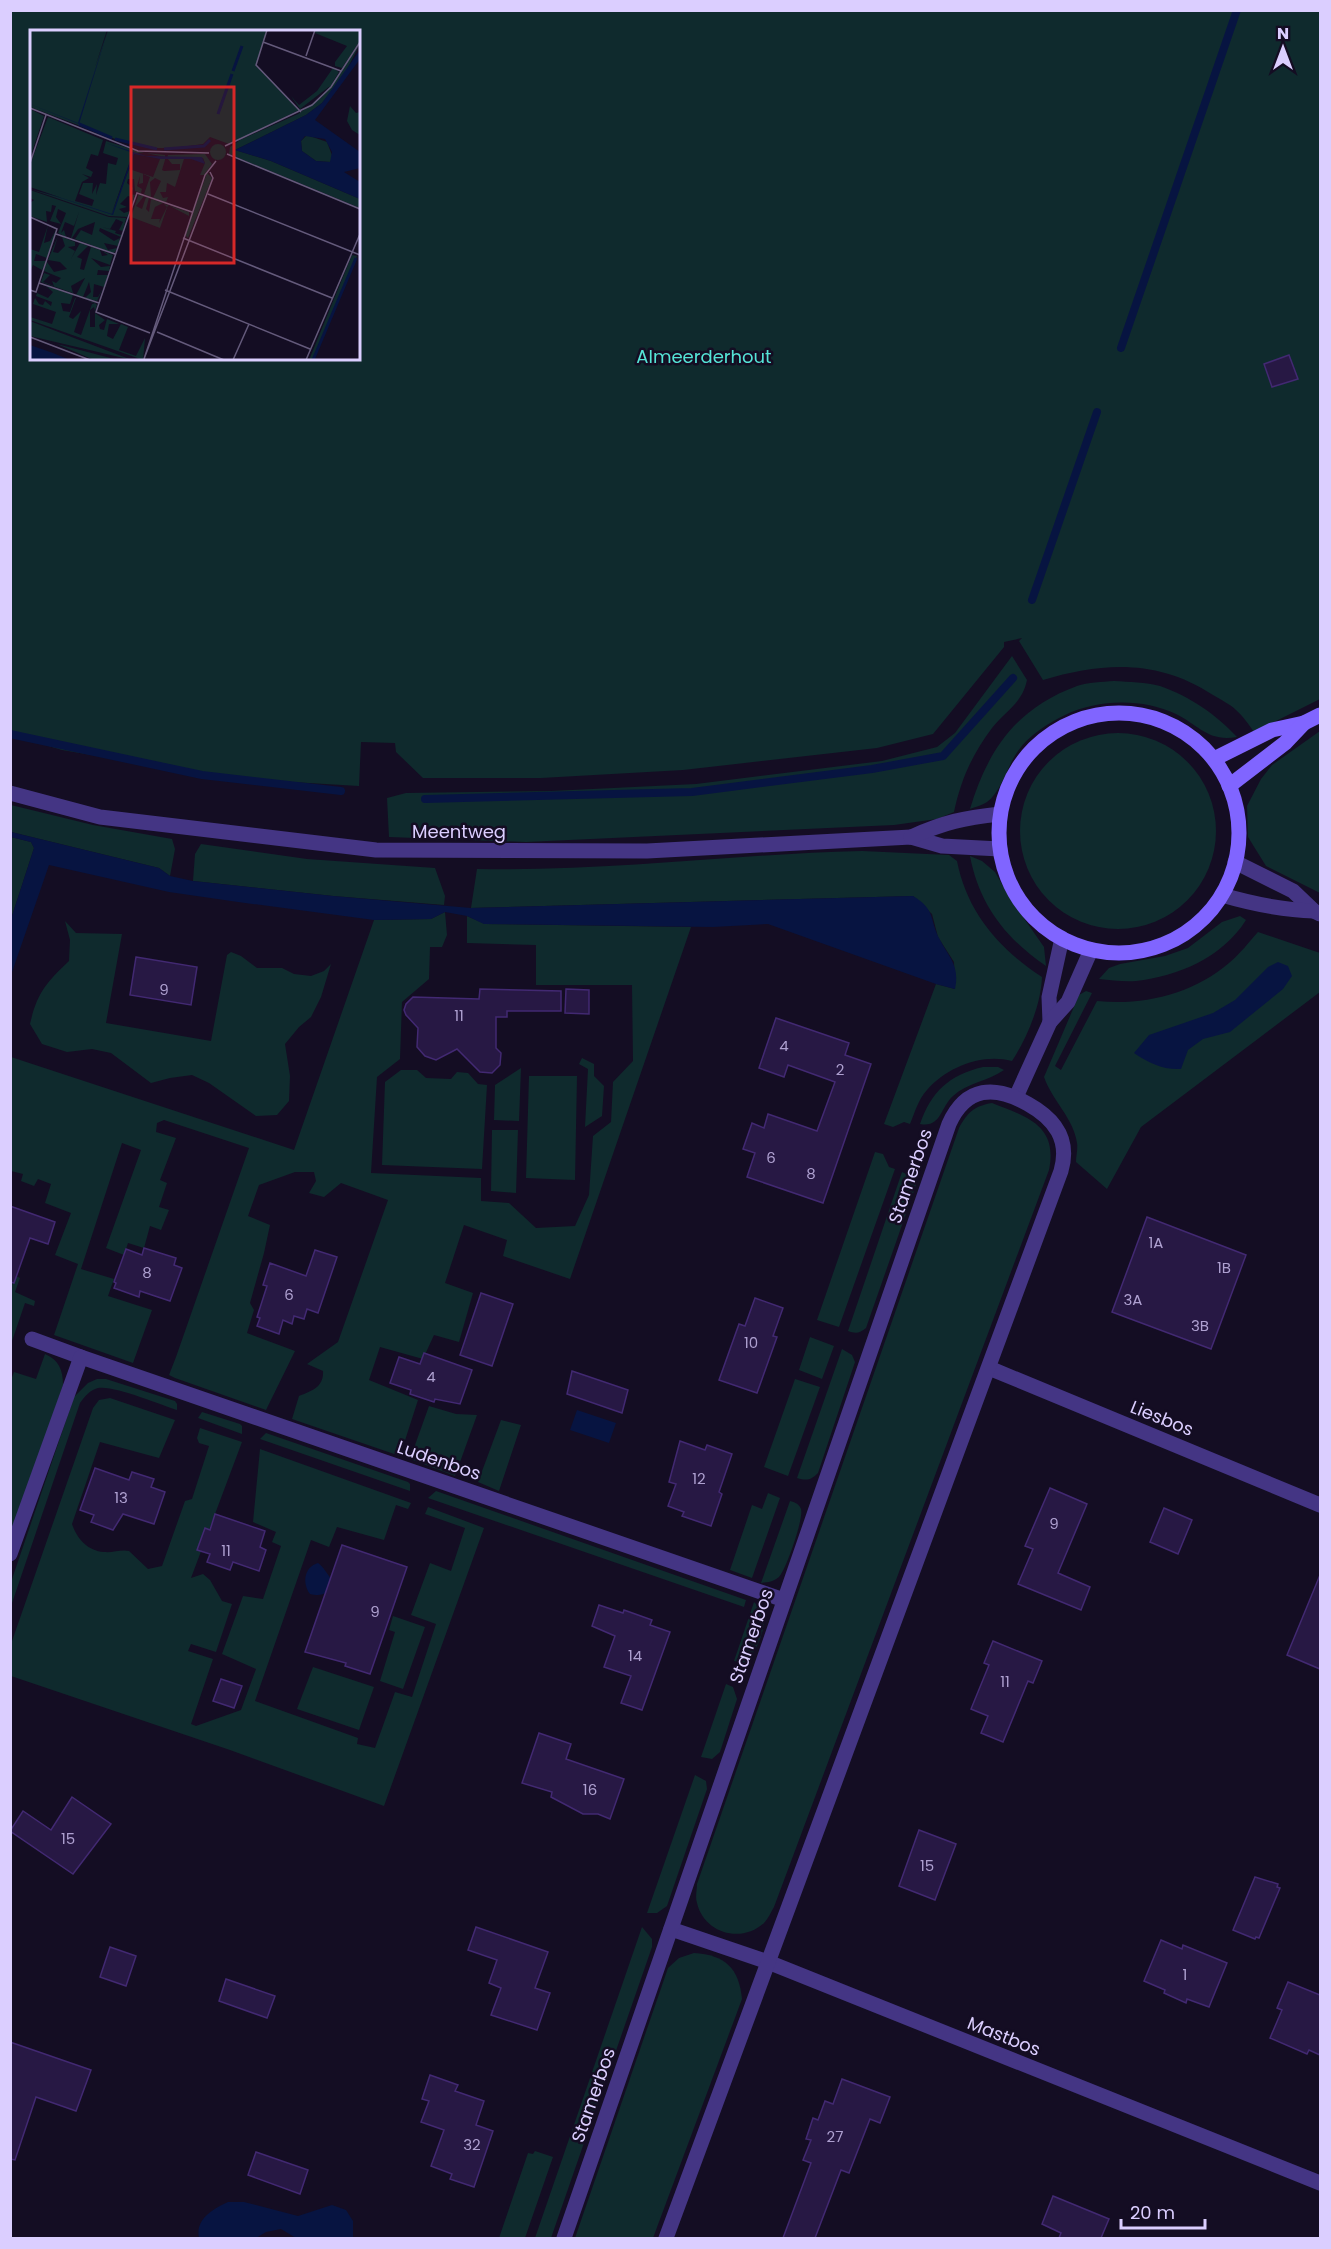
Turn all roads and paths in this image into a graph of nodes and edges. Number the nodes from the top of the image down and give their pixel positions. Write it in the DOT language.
graph roads {
  1 [pos="1320,715"];
  2 [pos="1304,723"];
  3 [pos="1214,759"];
  4 [pos="1229,786"];
  5 [pos="10,793"];
  6 [pos="1000,814"];
  7 [pos="911,837"];
  8 [pos="1000,849"];
  9 [pos="1235,862"];
  10 [pos="1222,895"];
  11 [pos="1317,913"];
  12 [pos="1062,938"];
  13 [pos="1091,950"];
  14 [pos="1050,1022"];
  15 [pos="1016,1097"];
  16 [pos="32,1339"];
  17 [pos="81,1358"];
  18 [pos="989,1368"];
  19 [pos="1320,1505"];
  20 [pos="10,1554"];
  21 [pos="784,1600"];
  22 [pos="671,1929"];
  23 [pos="768,1962"];
  24 [pos="1320,2183"];
  25 [pos="564,2238"];
  26 [pos="666,2238"];
  1 -- 2 [label="street"];
  2 -- 3 [label="street"];
  2 -- 4 [label="street"];
  3 -- 4 [label="street"];
  3 -- 6 [label="street"];
  4 -- 9 [label="street"];
  5 -- 7 [label="street, Meentweg"];
  6 -- 7 [label="street, Meentweg"];
  6 -- 8 [label="street"];
  7 -- 8 [label="street, Meentweg"];
  8 -- 12 [label="street"];
  9 -- 10 [label="street"];
  9 -- 11 [label="street"];
  10 -- 11 [label="street"];
  10 -- 13 [label="street"];
  12 -- 13 [label="street"];
  12 -- 14 [label="street"];
  13 -- 14 [label="street"];
  14 -- 15 [label="street"];
  15 -- 18 [label="street, Stamerbos"];
  15 -- 21 [label="street, Stamerbos"];
  16 -- 17 [label="street, Ludenbos"];
  17 -- 20 [label="street"];
  17 -- 21 [label="street, Ludenbos"];
  18 -- 19 [label="street, Liesbos"];
  18 -- 23 [label="street, Stamerbos"];
  21 -- 22 [label="street, Stamerbos"];
  22 -- 23 [label="street, Mastbos"];
  22 -- 25 [label="street, Stamerbos"];
  23 -- 24 [label="street, Mastbos"];
  23 -- 26 [label="street, Stamerbos"];
}
